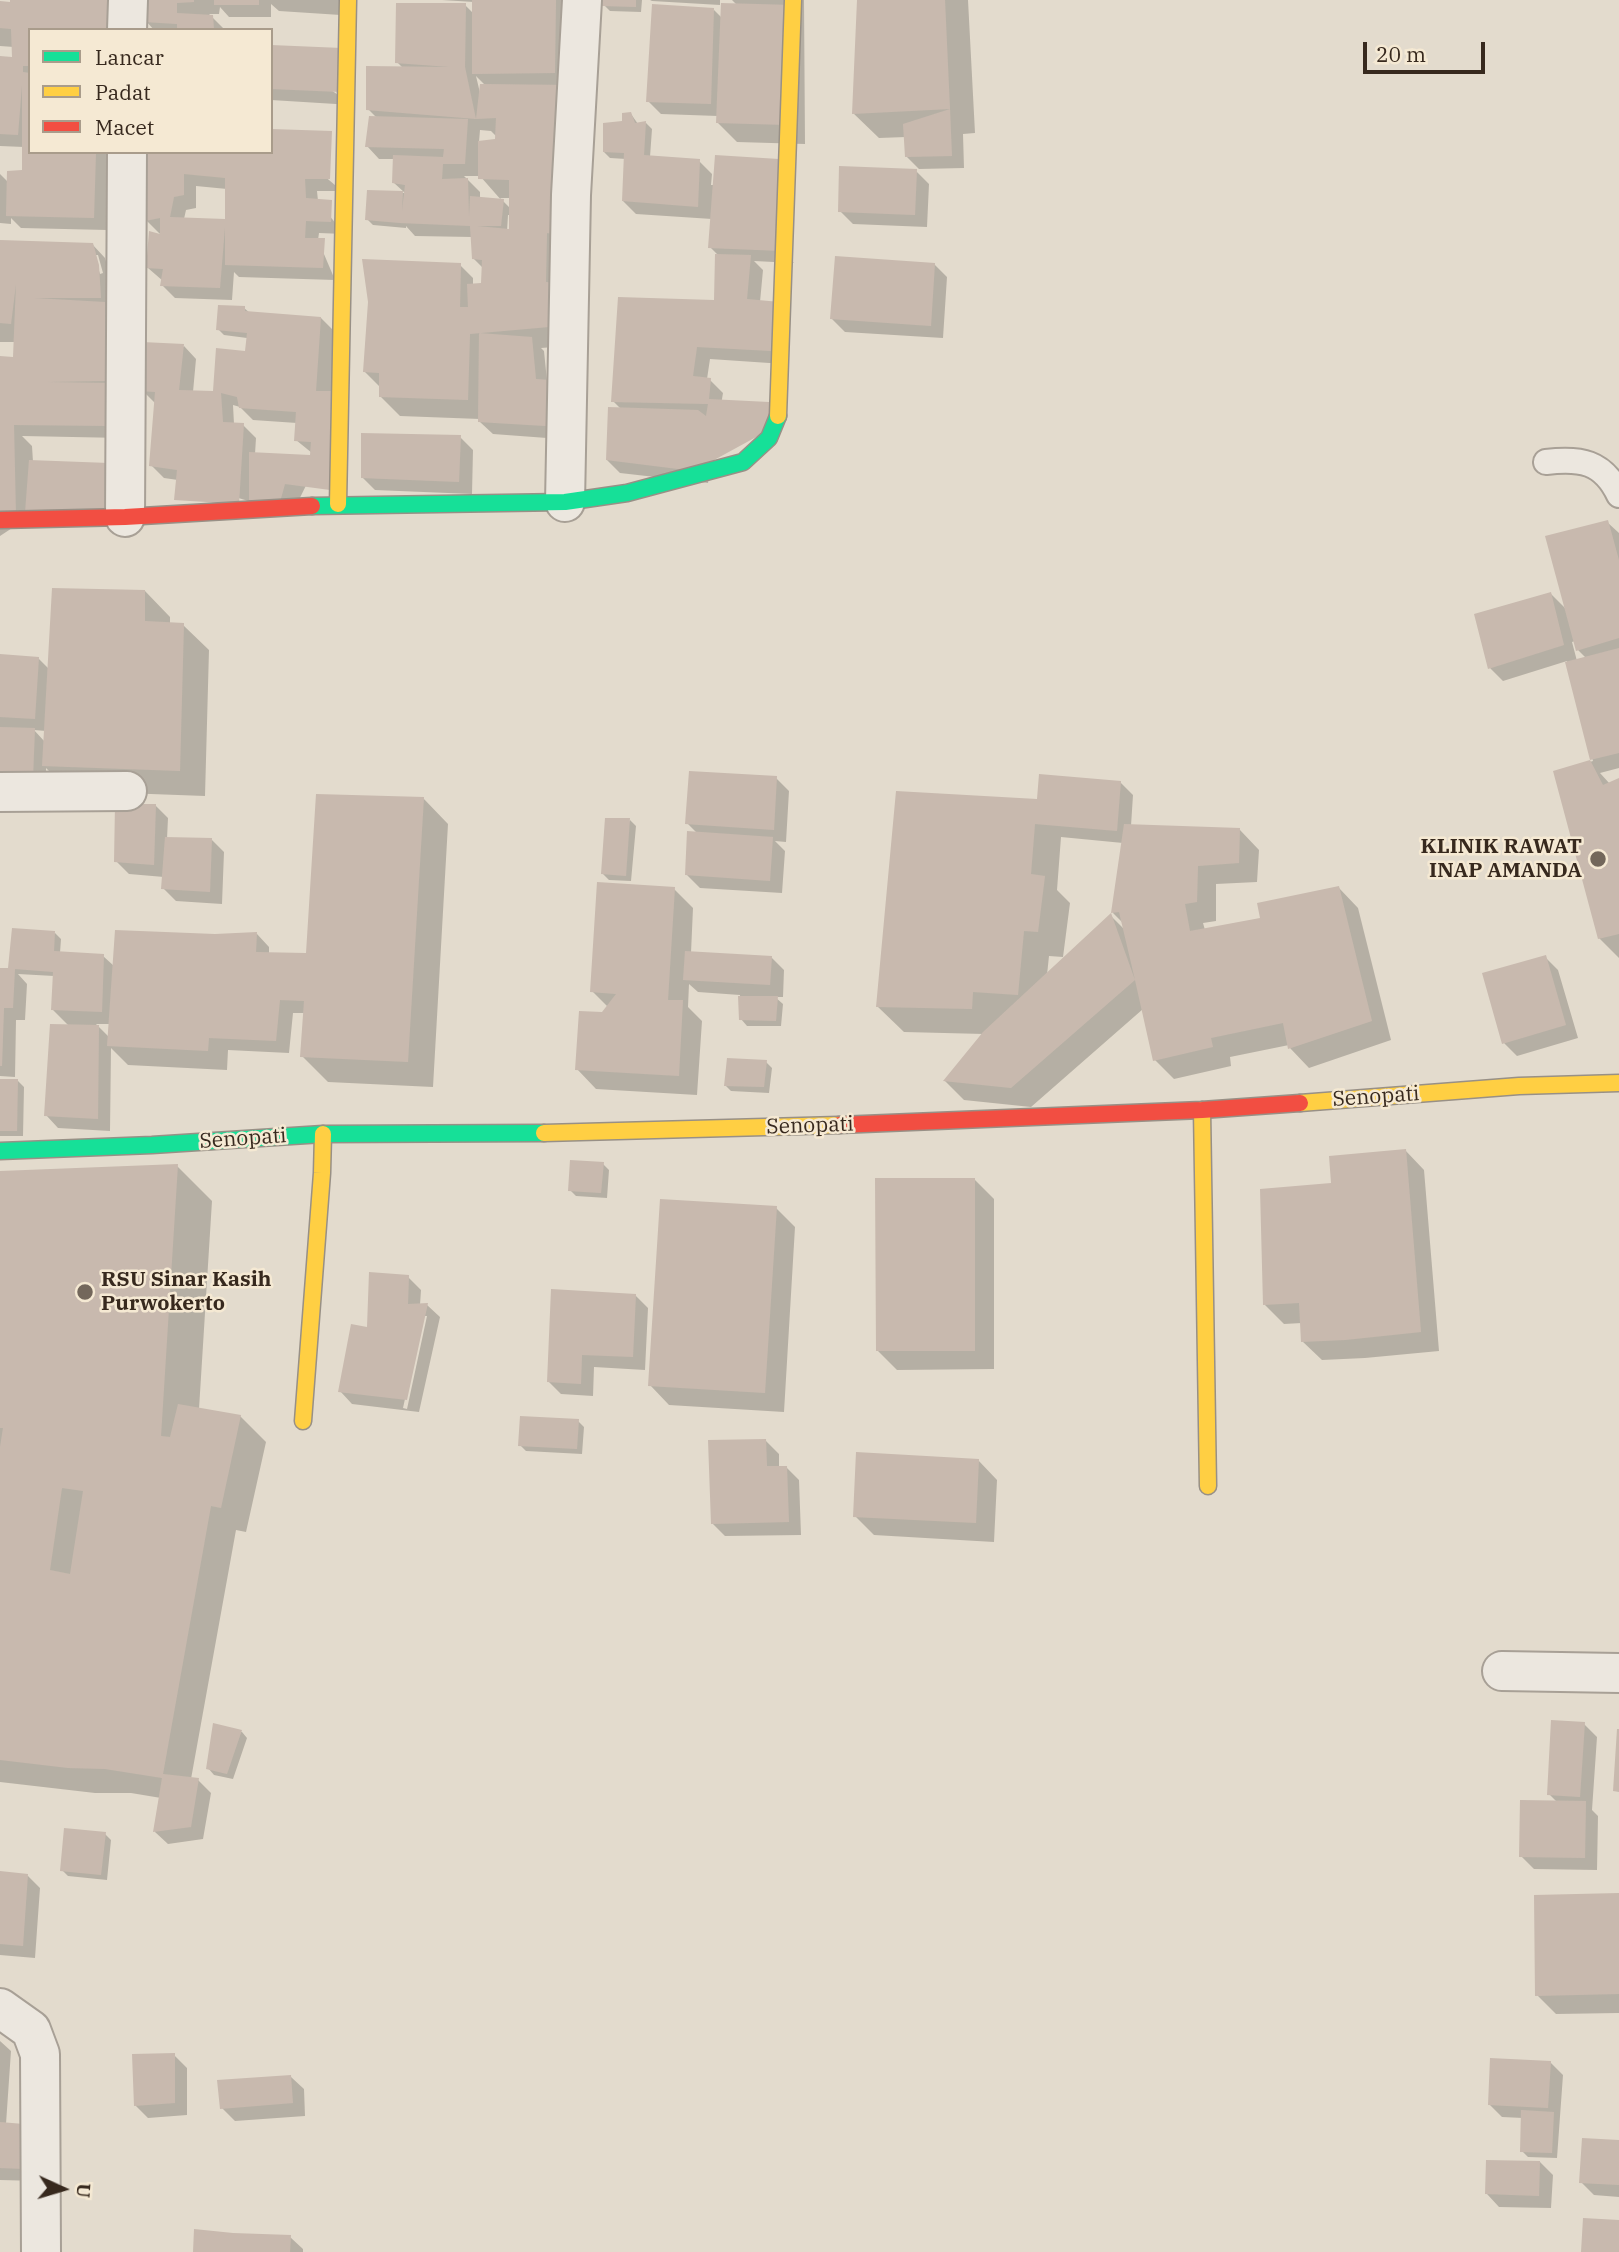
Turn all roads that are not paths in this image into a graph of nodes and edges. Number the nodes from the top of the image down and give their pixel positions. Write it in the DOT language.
graph roads {
  1 [pos="128,0"];
  2 [pos="348,0"];
  3 [pos="582,0"];
  4 [pos="793,0"];
  5 [pos="127,28"];
  6 [pos="127,154"];
  7 [pos="1546,462"];
  8 [pos="1619,495"];
  9 [pos="565,502"];
  10 [pos="338,505"];
  11 [pos="124,517"];
  12 [pos="0,520"];
  13 [pos="0,792"];
  14 [pos="127,792"];
  15 [pos="1619,1083"];
  16 [pos="1202,1110"];
  17 [pos="323,1134"];
  18 [pos="0,1151"];
  19 [pos="303,1421"];
  20 [pos="1208,1486"];
  21 [pos="1502,1671"];
  22 [pos="1619,1673"];
  23 [pos="0,2008"];
  24 [pos="41,2252"];
  1 -- 5 [label="street"];
  2 -- 10 [label="street"];
  3 -- 9 [label="street"];
  4 -- 9 [label="street"];
  6 -- 11 [label="street"];
  7 -- 8 [label="lane"];
  9 -- 10 [label="street"];
  10 -- 11 [label="street"];
  11 -- 12 [label="street"];
  13 -- 14 [label="street"];
  15 -- 16 [label="street, Senopati"];
  16 -- 17 [label="street, Senopati"];
  16 -- 20 [label="street"];
  17 -- 18 [label="street, Senopati"];
  17 -- 19 [label="street"];
  21 -- 22 [label="street"];
  23 -- 24 [label="street"];
}
